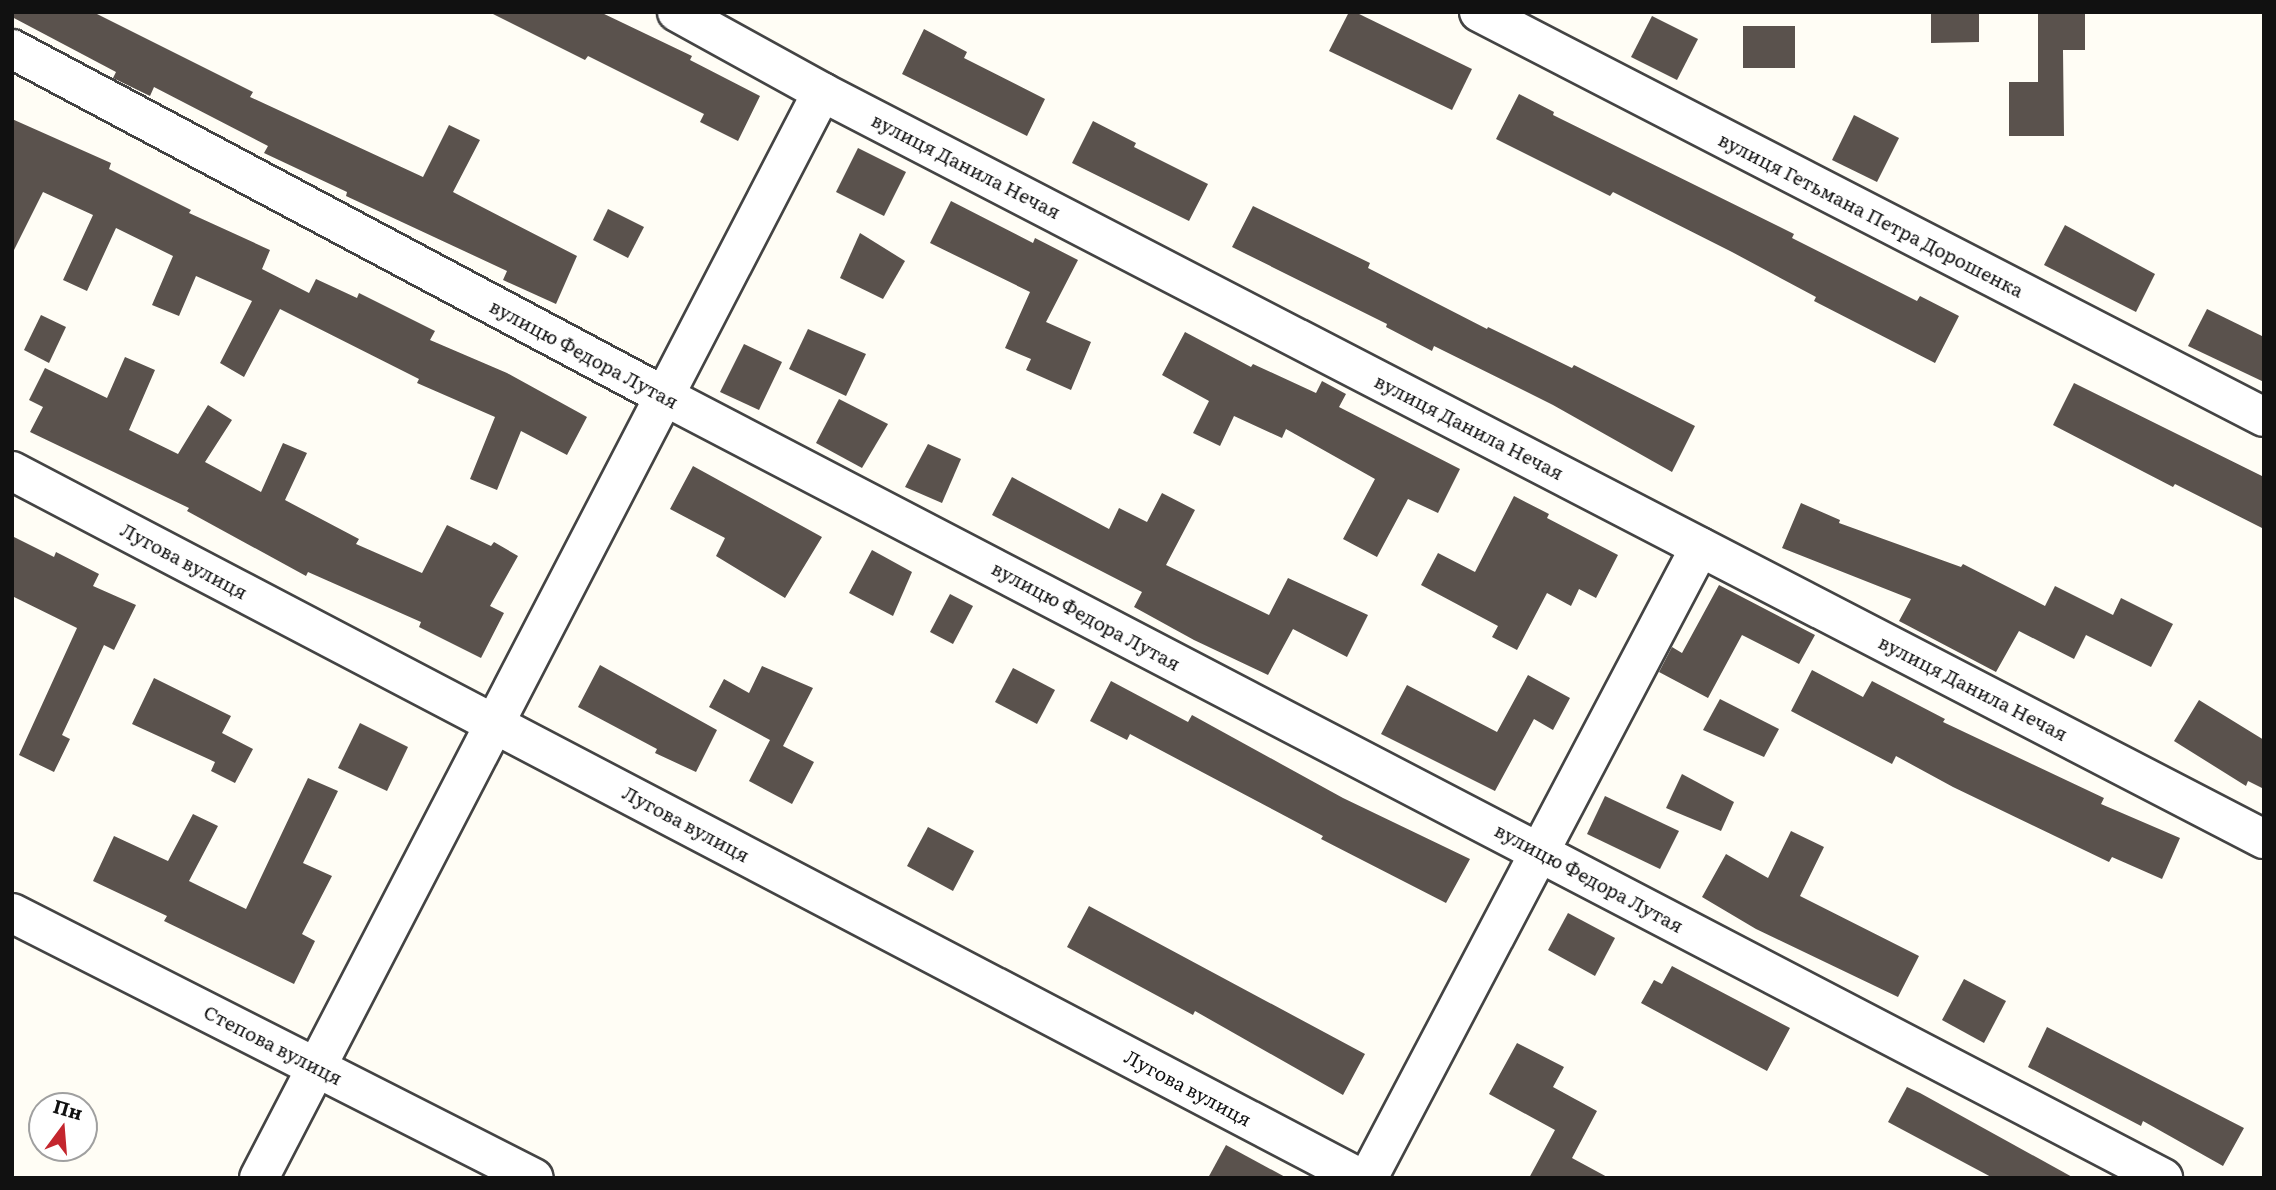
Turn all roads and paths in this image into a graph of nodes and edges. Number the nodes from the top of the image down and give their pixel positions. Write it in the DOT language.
graph roads {
  1 [pos="677,12"];
  2 [pos="1479,12"];
  3 [pos="12,49"];
  4 [pos="822,92"];
  5 [pos="664,396"];
  6 [pos="2264,417"];
  7 [pos="12,471"];
  8 [pos="1700,547"];
  9 [pos="494,724"];
  10 [pos="2264,839"];
  11 [pos="1539,852"];
  12 [pos="12,913"];
  13 [pos="316,1067"];
  14 [pos="258,1178"];
  15 [pos="534,1178"];
  16 [pos="1360,1178"];
  17 [pos="1368,1178"];
  18 [pos="2163,1178"];
  1 -- 4 [label="street, вулиця Данила Нечая"];
  2 -- 6 [label="street, вулиця Гетьмана Петра Дорошенка"];
  3 -- 5 [label="street, вулицю Федора Лутая"];
  4 -- 5 [label="street"];
  4 -- 8 [label="street, вулиця Данила Нечая"];
  5 -- 9 [label="street"];
  5 -- 11 [label="street, вулицю Федора Лутая"];
  7 -- 9 [label="street, Лугова вулиця"];
  8 -- 10 [label="street, вулиця Данила Нечая"];
  8 -- 11 [label="street"];
  9 -- 13 [label="street"];
  9 -- 16 [label="street, Лугова вулиця"];
  11 -- 17 [label="street"];
  11 -- 18 [label="street, вулицю Федора Лутая"];
  12 -- 13 [label="street, Степова вулиця"];
  13 -- 14 [label="street"];
  13 -- 15 [label="street, Степова вулиця"];
}
